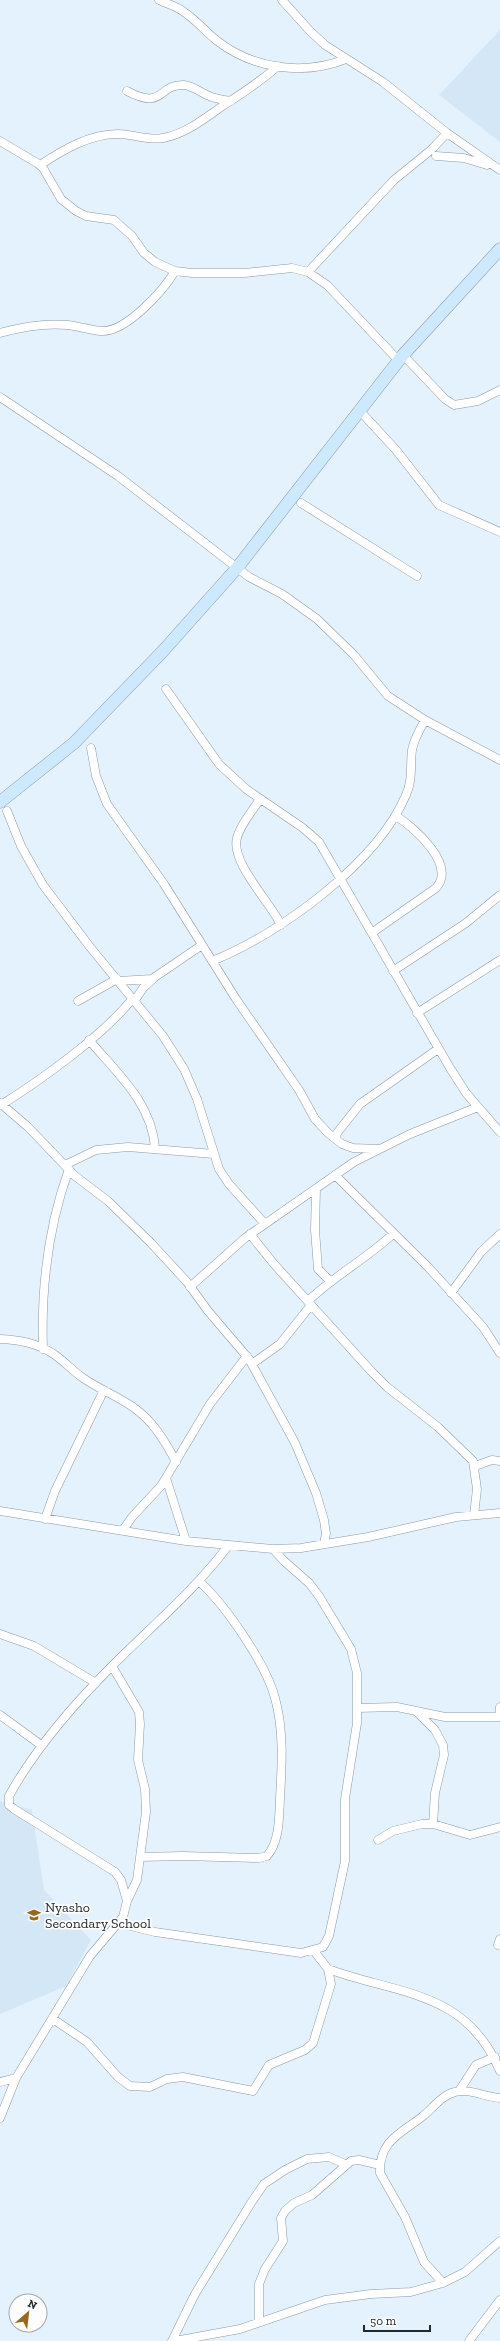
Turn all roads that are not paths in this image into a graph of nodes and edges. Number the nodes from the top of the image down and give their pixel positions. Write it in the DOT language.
graph roads {
  1 [pos="159,0"];
  2 [pos="282,0"];
  3 [pos="346,59"];
  4 [pos="278,66"];
  5 [pos="127,91"];
  6 [pos="232,101"];
  7 [pos="446,133"];
  8 [pos="0,142"];
  9 [pos="436,156"];
  10 [pos="40,165"];
  11 [pos="498,169"];
  12 [pos="500,249"];
  13 [pos="174,271"];
  14 [pos="308,272"];
  15 [pos="0,333"];
  16 [pos="401,358"];
  17 [pos="500,390"];
  18 [pos="0,397"];
  19 [pos="360,411"];
  20 [pos="301,503"];
  21 [pos="500,532"];
  22 [pos="237,568"];
  23 [pos="417,576"];
  24 [pos="166,689"];
  25 [pos="425,720"];
  26 [pos="91,748"];
  27 [pos="500,760"];
  28 [pos="260,799"];
  29 [pos="4,806"];
  30 [pos="396,816"];
  31 [pos="340,877"];
  32 [pos="500,895"];
  33 [pos="281,924"];
  34 [pos="372,932"];
  35 [pos="202,945"];
  36 [pos="500,960"];
  37 [pos="212,961"];
  38 [pos="393,971"];
  39 [pos="152,979"];
  40 [pos="118,980"];
  41 [pos="134,999"];
  42 [pos="78,1001"];
  43 [pos="417,1013"];
  44 [pos="89,1040"];
  45 [pos="438,1049"];
  46 [pos="1,1104"];
  47 [pos="478,1107"];
  48 [pos="500,1132"];
  49 [pos="336,1139"];
  50 [pos="155,1148"];
  51 [pos="379,1149"];
  52 [pos="214,1154"];
  53 [pos="67,1167"];
  54 [pos="335,1175"];
  55 [pos="316,1189"];
  56 [pos="265,1224"];
  57 [pos="250,1234"];
  58 [pos="393,1234"];
  59 [pos="500,1234"];
  60 [pos="330,1282"];
  61 [pos="190,1286"];
  62 [pos="450,1293"];
  63 [pos="309,1303"];
  64 [pos="0,1339"];
  65 [pos="44,1349"];
  66 [pos="500,1353"];
  67 [pos="247,1356"];
  68 [pos="252,1364"];
  69 [pos="104,1390"];
  70 [pos="500,1460"];
  71 [pos="176,1462"];
  72 [pos="475,1466"];
  73 [pos="166,1478"];
  74 [pos="0,1511"];
  75 [pos="500,1513"];
  76 [pos="474,1515"];
  77 [pos="45,1519"];
  78 [pos="124,1530"];
  79 [pos="186,1541"];
  80 [pos="324,1543"];
  81 [pos="228,1546"];
  82 [pos="273,1549"];
  83 [pos="200,1582"];
  84 [pos="0,1634"];
  85 [pos="112,1666"];
  86 [pos="96,1683"];
  87 [pos="500,1707"];
  88 [pos="357,1708"];
  89 [pos="416,1710"];
  90 [pos="0,1715"];
  91 [pos="499,1717"];
  92 [pos="40,1744"];
  93 [pos="0,1792"];
  94 [pos="9,1796"];
  95 [pos="433,1824"];
  96 [pos="500,1827"];
  97 [pos="378,1840"];
  98 [pos="140,1857"];
  99 [pos="127,1901"];
  100 [pos="118,1923"];
  101 [pos="314,1951"];
  102 [pos="328,1970"];
  103 [pos="53,2019"];
  104 [pos="495,2057"];
  105 [pos="500,2071"];
  106 [pos="16,2078"];
  107 [pos="0,2082"];
  108 [pos="459,2091"];
  109 [pos="500,2098"];
  110 [pos="0,2118"];
  111 [pos="346,2164"];
  112 [pos="380,2166"];
  113 [pos="500,2241"];
  114 [pos="443,2283"];
  115 [pos="500,2301"];
  116 [pos="259,2322"];
  117 [pos="172,2341"];
  118 [pos="175,2341"];
  119 [pos="469,2341"];
  1 -- 4 [label="street"];
  2 -- 3 [label="street"];
  3 -- 4 [label="street"];
  3 -- 7 [label="street"];
  4 -- 6 [label="street"];
  5 -- 6 [label="street"];
  6 -- 10 [label="street"];
  7 -- 11 [label="street"];
  7 -- 14 [label="street"];
  8 -- 10 [label="street"];
  9 -- 11 [label="street"];
  10 -- 13 [label="street"];
  12 -- 16 [label="main road"];
  13 -- 14 [label="street"];
  13 -- 15 [label="street"];
  14 -- 16 [label="street"];
  16 -- 17 [label="street"];
  16 -- 19 [label="main road"];
  18 -- 22 [label="street"];
  19 -- 21 [label="street"];
  19 -- 22 [label="main road"];
  20 -- 23 [label="street"];
  22 -- 25 [label="street"];
  22 -- 29 [label="main road"];
  24 -- 28 [label="street"];
  25 -- 27 [label="street"];
  25 -- 30 [label="street"];
  26 -- 35 [label="street"];
  28 -- 31 [label="street"];
  28 -- 33 [label="street"];
  29 -- 40 [label="street"];
  30 -- 31 [label="street"];
  30 -- 34 [label="street"];
  31 -- 33 [label="street"];
  31 -- 34 [label="street"];
  32 -- 38 [label="street"];
  33 -- 37 [label="street"];
  34 -- 38 [label="street"];
  35 -- 37 [label="street"];
  35 -- 39 [label="street"];
  36 -- 43 [label="street"];
  37 -- 49 [label="street"];
  38 -- 43 [label="street"];
  39 -- 40 [label="street"];
  39 -- 41 [label="street"];
  40 -- 41 [label="street"];
  40 -- 42 [label="street"];
  41 -- 44 [label="street"];
  41 -- 52 [label="street"];
  43 -- 45 [label="street"];
  44 -- 46 [label="street"];
  44 -- 50 [label="street"];
  45 -- 47 [label="street"];
  45 -- 49 [label="street"];
  46 -- 53 [label="street"];
  47 -- 48 [label="street"];
  47 -- 51 [label="street"];
  49 -- 51 [label="street"];
  50 -- 52 [label="street"];
  50 -- 53 [label="street"];
  51 -- 54 [label="street"];
  52 -- 56 [label="street"];
  53 -- 61 [label="street"];
  53 -- 65 [label="street"];
  54 -- 55 [label="street"];
  54 -- 58 [label="street"];
  55 -- 56 [label="street"];
  55 -- 60 [label="street"];
  56 -- 57 [label="street"];
  57 -- 61 [label="street"];
  57 -- 63 [label="street"];
  58 -- 60 [label="street"];
  58 -- 62 [label="street"];
  59 -- 62 [label="street"];
  60 -- 63 [label="street"];
  61 -- 67 [label="street"];
  62 -- 66 [label="street"];
  63 -- 68 [label="street"];
  63 -- 72 [label="street"];
  64 -- 65 [label="street"];
  65 -- 69 [label="street"];
  67 -- 68 [label="street"];
  67 -- 71 [label="street"];
  68 -- 80 [label="street"];
  69 -- 71 [label="street"];
  69 -- 77 [label="street"];
  70 -- 72 [label="street"];
  71 -- 73 [label="street"];
  72 -- 76 [label="street"];
  73 -- 78 [label="street"];
  73 -- 79 [label="street"];
  74 -- 77 [label="street"];
  75 -- 76 [label="street"];
  76 -- 80 [label="street"];
  77 -- 78 [label="street"];
  78 -- 79 [label="street"];
  79 -- 81 [label="street"];
  80 -- 82 [label="street"];
  81 -- 82 [label="street"];
  81 -- 83 [label="street"];
  82 -- 88 [label="street"];
  83 -- 85 [label="street"];
  83 -- 98 [label="street"];
  84 -- 86 [label="street"];
  85 -- 86 [label="street"];
  85 -- 98 [label="street"];
  86 -- 92 [label="street"];
  87 -- 91 [label="street"];
  88 -- 89 [label="street"];
  88 -- 101 [label="street"];
  89 -- 91 [label="street"];
  89 -- 95 [label="street"];
  90 -- 92 [label="street"];
  92 -- 94 [label="street"];
  93 -- 94 [label="street"];
  94 -- 99 [label="street"];
  95 -- 96 [label="street"];
  95 -- 97 [label="street"];
  98 -- 99 [label="street"];
  99 -- 100 [label="street"];
  100 -- 101 [label="street"];
  100 -- 103 [label="street"];
  101 -- 102 [label="street"];
  102 -- 103 [label="street"];
  102 -- 104 [label="street"];
  103 -- 106 [label="street"];
  104 -- 105 [label="street"];
  104 -- 108 [label="street"];
  106 -- 107 [label="street"];
  106 -- 110 [label="street"];
  108 -- 109 [label="street"];
  108 -- 112 [label="street"];
  111 -- 112 [label="street"];
  111 -- 116 [label="street"];
  111 -- 117 [label="street"];
  112 -- 114 [label="street"];
  113 -- 114 [label="street"];
  114 -- 116 [label="street"];
  115 -- 119 [label="street"];
  116 -- 118 [label="street"];
}
